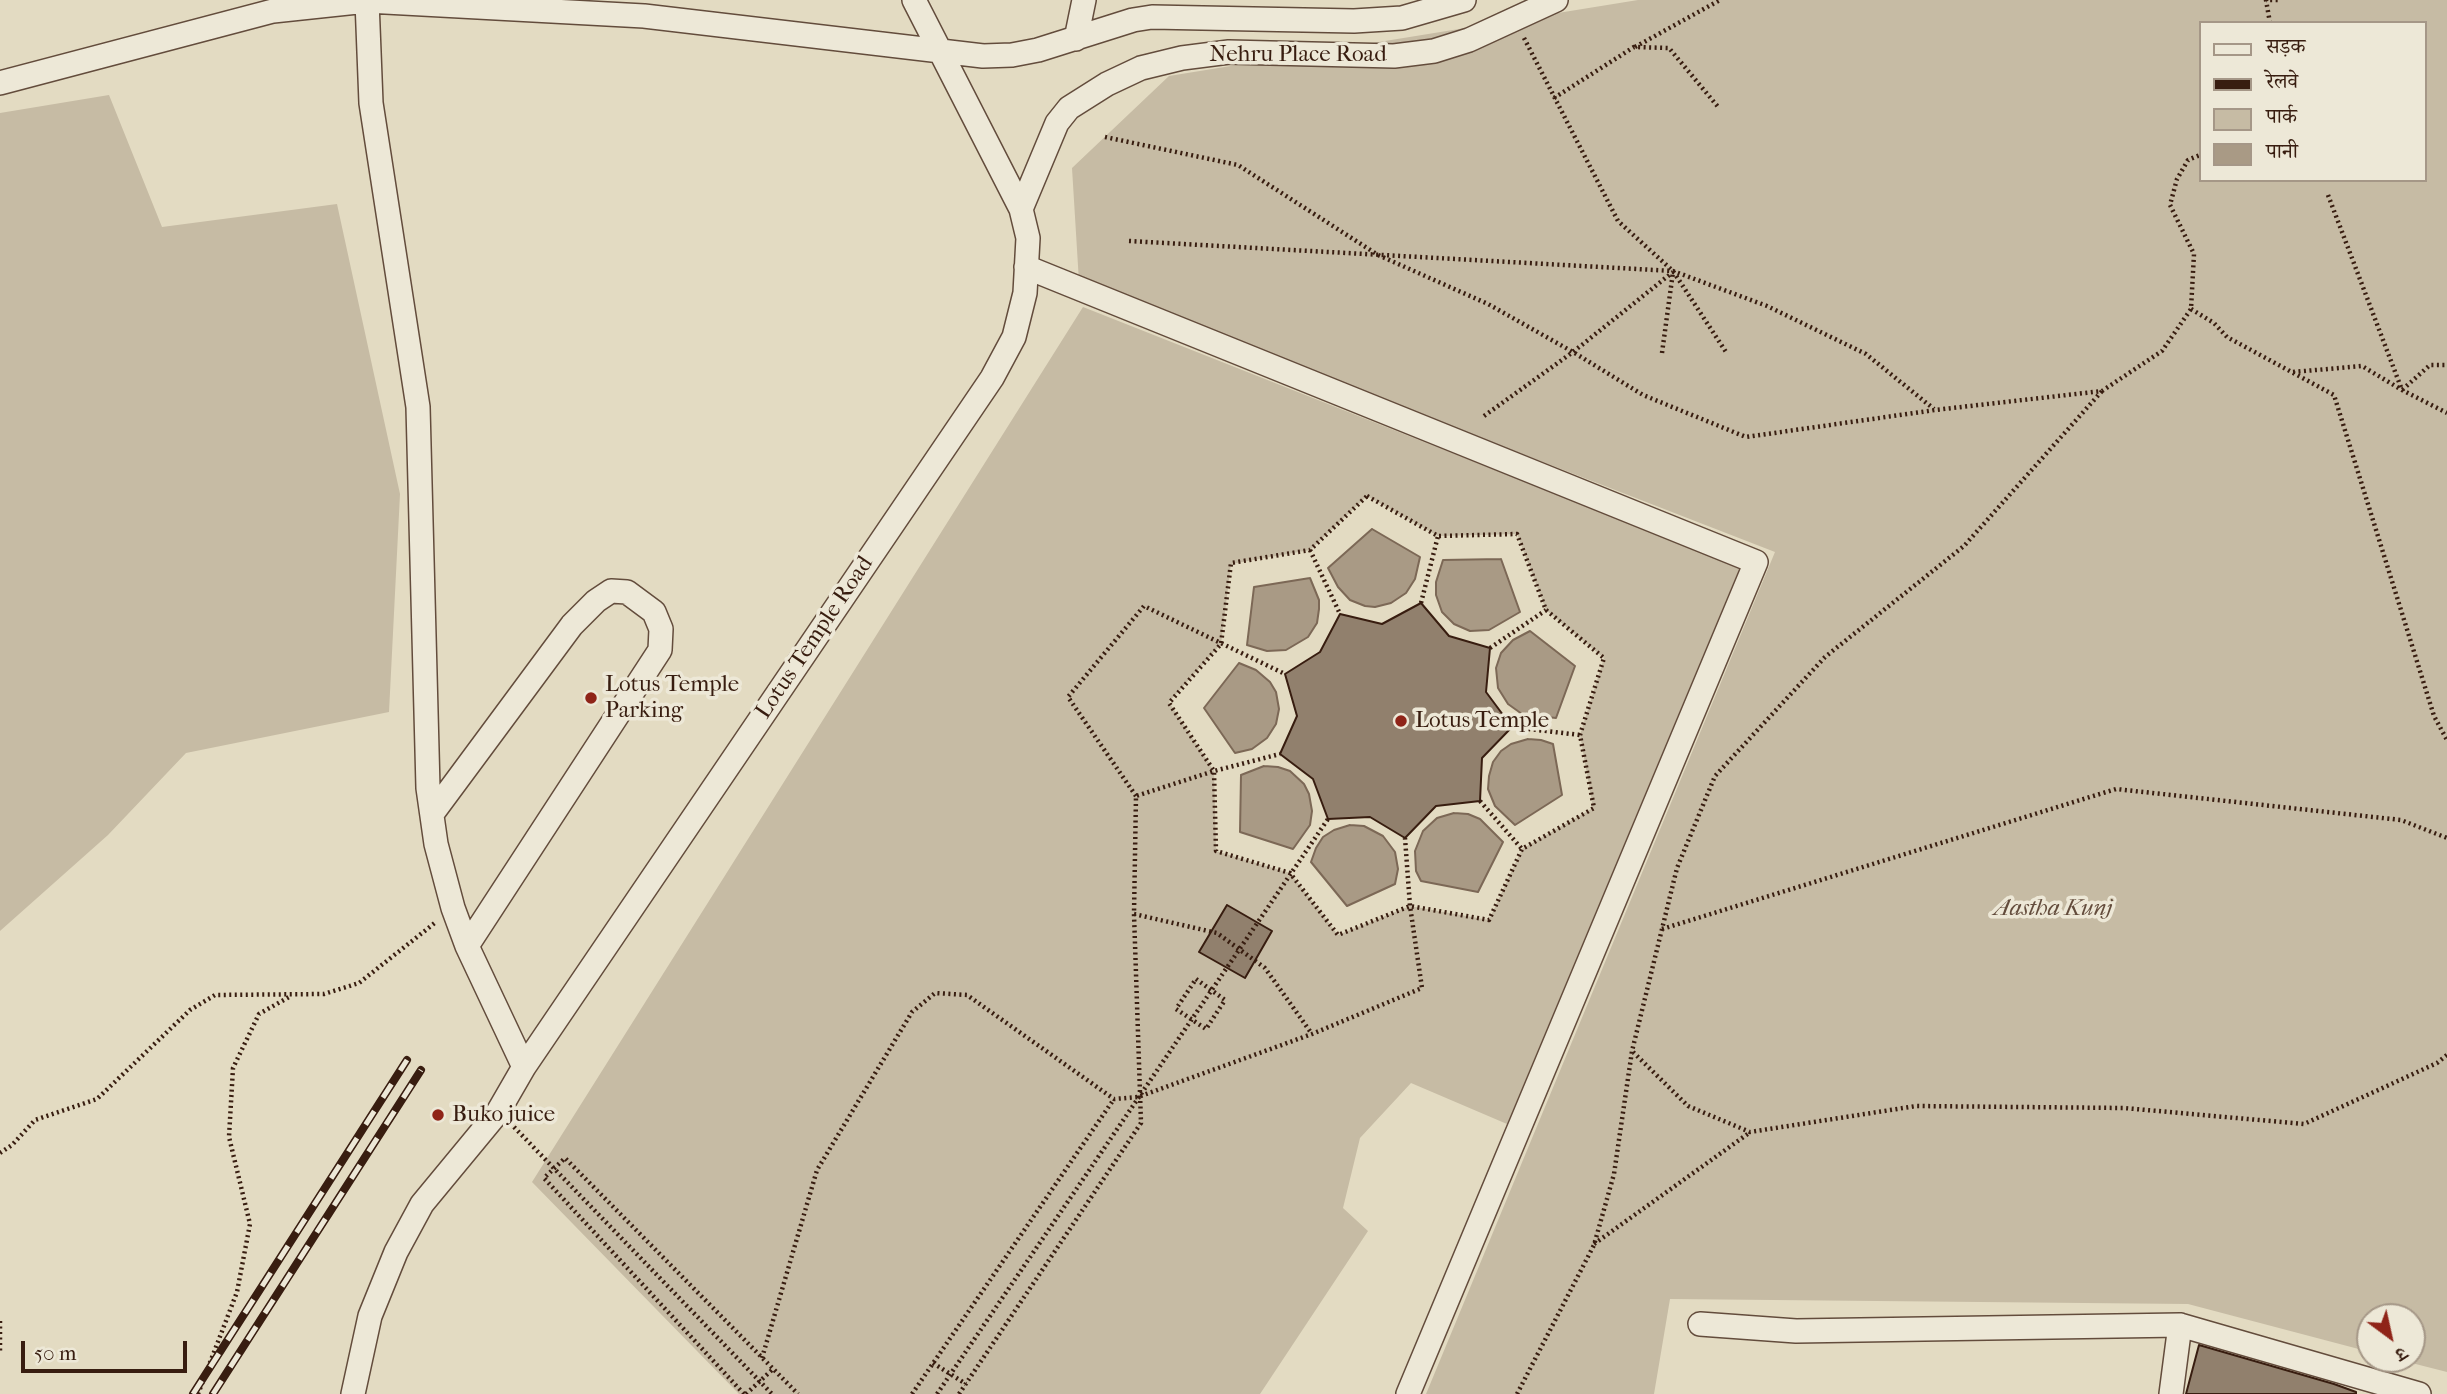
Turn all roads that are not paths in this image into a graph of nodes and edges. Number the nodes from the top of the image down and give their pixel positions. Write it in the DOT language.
graph roads {
  1 [pos="914,0"];
  2 [pos="1084,0"];
  3 [pos="1464,0"];
  4 [pos="1556,0"];
  5 [pos="367,1"];
  6 [pos="1076,39"];
  7 [pos="939,49"];
  8 [pos="0,83"];
  9 [pos="1021,209"];
  10 [pos="1026,267"];
  11 [pos="432,814"];
  12 [pos="467,946"];
  13 [pos="524,1067"];
  14 [pos="1700,1324"];
  15 [pos="2180,1325"];
  16 [pos="353,1394"];
  17 [pos="1408,1394"];
  18 [pos="2171,1394"];
  19 [pos="2419,1394"];
  1 -- 7 [label="street, Lotus Temple Road"];
  2 -- 6 [label="street"];
  3 -- 6 [label="street, Nehru Place Road"];
  4 -- 9 [label="street, Nehru Place Road"];
  5 -- 7 [label="street, Nehru Place Road"];
  5 -- 8 [label="street, Nehru Place Road"];
  5 -- 11 [label="street"];
  6 -- 7 [label="street, Nehru Place Road"];
  7 -- 9 [label="street, Lotus Temple Road"];
  9 -- 10 [label="street, Lotus Temple Road"];
  10 -- 13 [label="street, Lotus Temple Road"];
  10 -- 17 [label="street"];
  11 -- 12 [label="street"];
  11 -- 12 [label="street"];
  12 -- 13 [label="street"];
  13 -- 16 [label="street, Lotus Temple Road"];
  14 -- 15 [label="street"];
  15 -- 18 [label="street"];
  15 -- 19 [label="street"];
}
